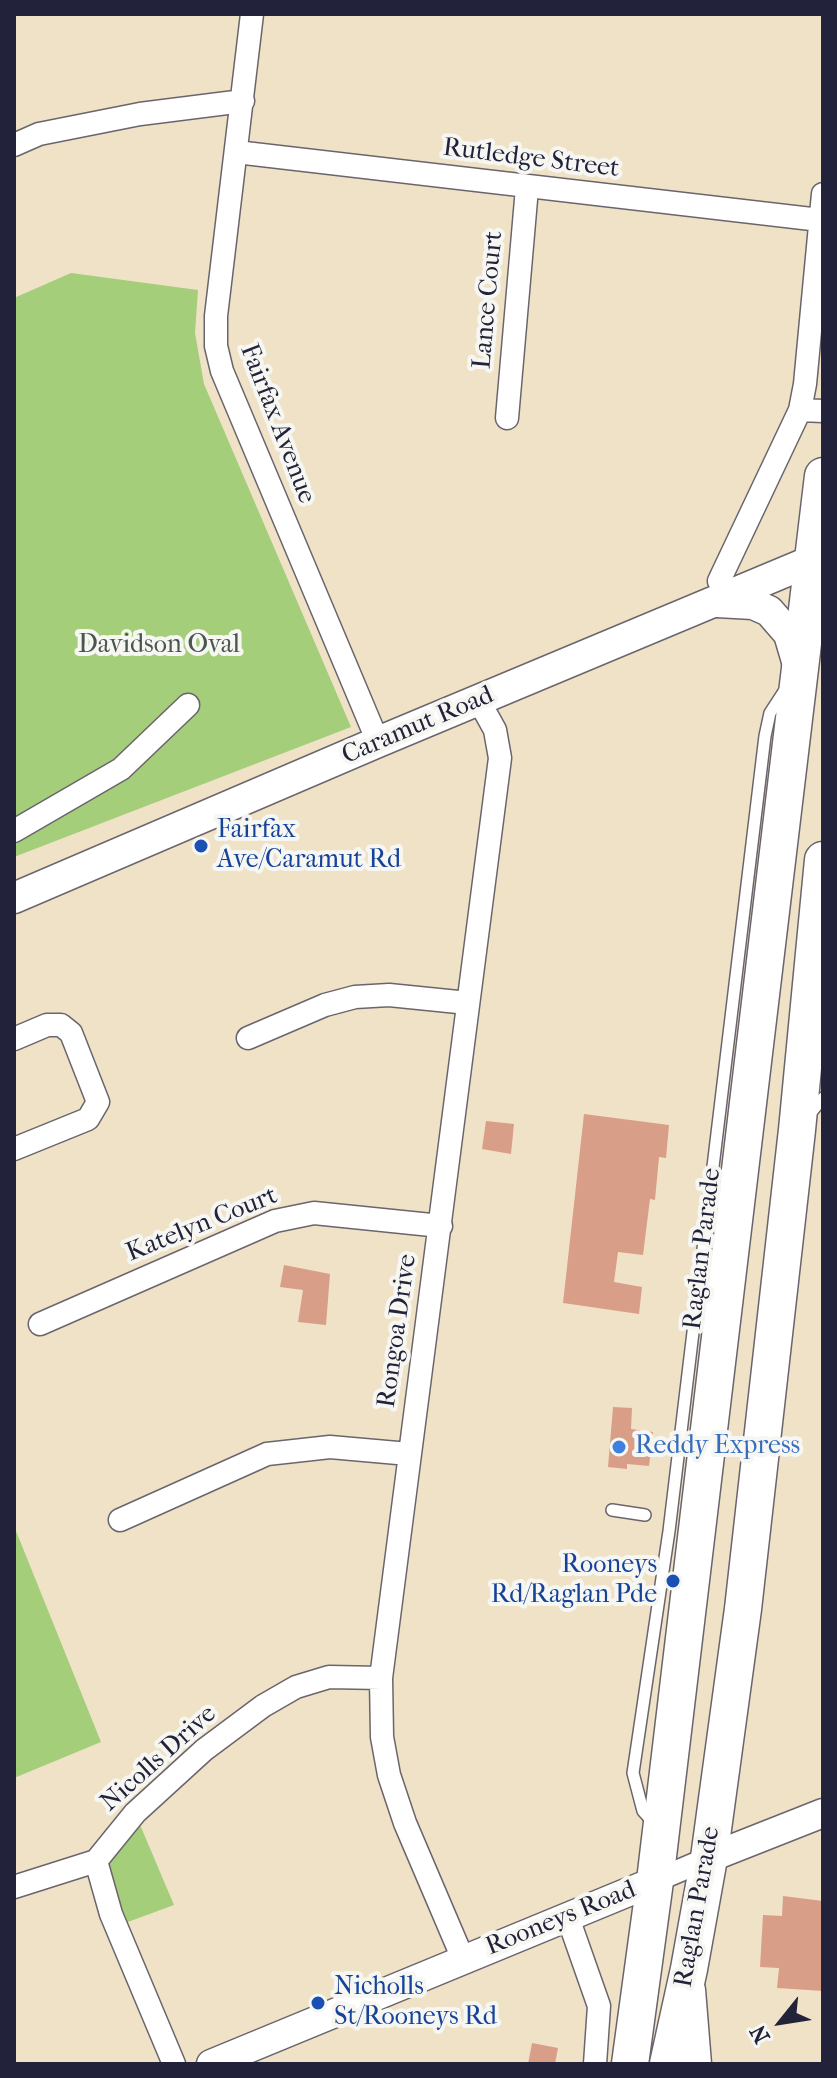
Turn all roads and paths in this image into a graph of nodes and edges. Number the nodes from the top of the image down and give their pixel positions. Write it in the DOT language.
graph roads {
  1 [pos="252,14"];
  2 [pos="243,101"];
  3 [pos="14,145"];
  4 [pos="236,152"];
  5 [pos="527,188"];
  6 [pos="823,194"];
  7 [pos="820,220"];
  8 [pos="800,410"];
  9 [pos="823,411"];
  10 [pos="507,418"];
  11 [pos="823,476"];
  12 [pos="818,558"];
  13 [pos="716,591"];
  14 [pos="800,670"];
  15 [pos="479,701"];
  16 [pos="188,705"];
  17 [pos="378,742"];
  18 [pos="14,831"];
  19 [pos="823,860"];
  20 [pos="14,898"];
  21 [pos="468,1003"];
  22 [pos="248,1038"];
  23 [pos="14,1039"];
  24 [pos="823,1098"];
  25 [pos="797,1130"];
  26 [pos="14,1149"];
  27 [pos="441,1226"];
  28 [pos="40,1324"];
  29 [pos="409,1454"];
  30 [pos="612,1510"];
  31 [pos="645,1515"];
  32 [pos="120,1520"];
  33 [pos="381,1678"];
  34 [pos="823,1813"];
  35 [pos="709,1858"];
  36 [pos="96,1861"];
  37 [pos="655,1881"];
  38 [pos="14,1887"];
  39 [pos="567,1915"];
  40 [pos="463,1959"];
  41 [pos="689,1969"];
  42 [pos="174,2064"];
  43 [pos="211,2064"];
  44 [pos="595,2064"];
  45 [pos="630,2064"];
  46 [pos="668,2064"];
  47 [pos="697,2064"];
  1 -- 2 [label="street, Fairfax Avenue"];
  2 -- 3 [label="street"];
  2 -- 4 [label="street, Fairfax Avenue"];
  4 -- 5 [label="street, Rutledge Street"];
  4 -- 17 [label="street, Fairfax Avenue"];
  5 -- 7 [label="street, Rutledge Street"];
  5 -- 10 [label="street, Lance Court"];
  6 -- 7 [label="street"];
  7 -- 8 [label="street"];
  8 -- 9 [label="street"];
  8 -- 13 [label="street"];
  11 -- 12 [label="highway, Raglan Parade"];
  12 -- 13 [label="main road, Caramut Road"];
  12 -- 14 [label="highway, Raglan Parade"];
  13 -- 14 [label="main road"];
  13 -- 15 [label="main road, Caramut Road"];
  14 -- 37 [label="highway, Raglan Parade"];
  15 -- 17 [label="main road, Caramut Road"];
  15 -- 21 [label="street, Rongoa Drive"];
  16 -- 18 [label="street"];
  17 -- 20 [label="main road, Caramut Road"];
  19 -- 25 [label="highway, Raglan Parade"];
  21 -- 22 [label="street"];
  21 -- 27 [label="street, Rongoa Drive"];
  23 -- 26 [label="street"];
  24 -- 25 [label="lane"];
  25 -- 35 [label="highway, Raglan Parade"];
  27 -- 28 [label="street, Katelyn Court"];
  27 -- 29 [label="street, Rongoa Drive"];
  29 -- 32 [label="street"];
  29 -- 33 [label="street, Rongoa Drive"];
  30 -- 31 [label="lane"];
  33 -- 36 [label="street, Nicolls Drive"];
  33 -- 40 [label="street, Rongoa Drive"];
  34 -- 35 [label="street, Rooneys Road"];
  35 -- 37 [label="street, Rooneys Road"];
  35 -- 41 [label="highway, Raglan Parade"];
  36 -- 38 [label="street"];
  36 -- 42 [label="street"];
  37 -- 39 [label="street, Rooneys Road"];
  37 -- 45 [label="highway, Raglan Parade"];
  39 -- 40 [label="street, Rooneys Road"];
  39 -- 44 [label="street"];
  40 -- 43 [label="street, Rooneys Road"];
  41 -- 46 [label="highway, Raglan Parade"];
  41 -- 47 [label="street"];
}
